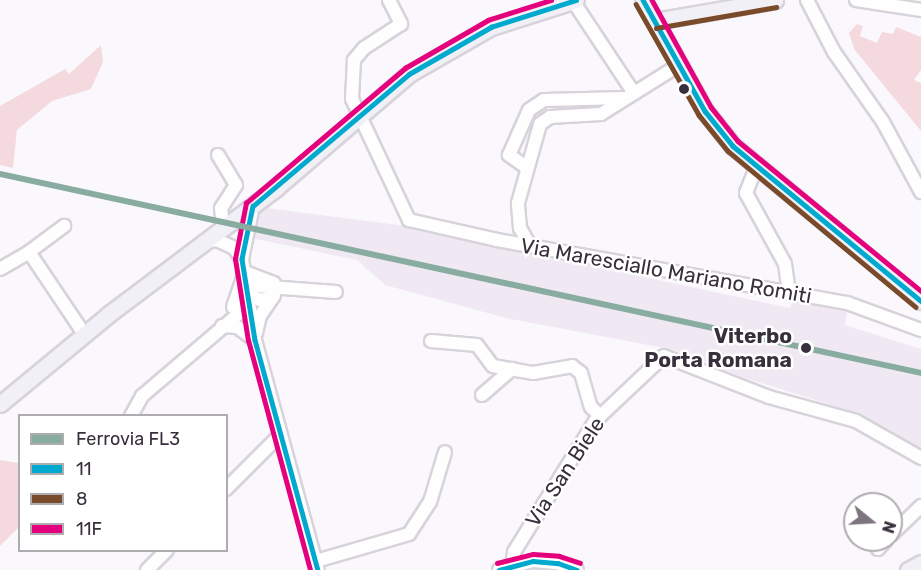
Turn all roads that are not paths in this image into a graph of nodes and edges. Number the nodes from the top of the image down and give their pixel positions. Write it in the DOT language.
graph roads {
  1 [pos="389,0"];
  2 [pos="575,0"];
  3 [pos="643,0"];
  4 [pos="775,0"];
  5 [pos="807,0"];
  6 [pos="856,0"];
  7 [pos="921,10"];
  8 [pos="655,21"];
  9 [pos="679,65"];
  10 [pos="630,96"];
  11 [pos="358,118"];
  12 [pos="218,155"];
  13 [pos="526,167"];
  14 [pos="756,168"];
  15 [pos="921,192"];
  16 [pos="253,206"];
  17 [pos="227,225"];
  18 [pos="64,226"];
  19 [pos="202,243"];
  20 [pos="239,246"];
  21 [pos="530,246"];
  22 [pos="29,252"];
  23 [pos="243,266"];
  24 [pos="0,269"];
  25 [pos="283,286"];
  26 [pos="336,292"];
  27 [pos="789,292"];
  28 [pos="271,298"];
  29 [pos="248,299"];
  30 [pos="921,301"];
  31 [pos="233,307"];
  32 [pos="221,326"];
  33 [pos="921,330"];
  34 [pos="84,334"];
  35 [pos="255,340"];
  36 [pos="431,341"];
  37 [pos="512,369"];
  38 [pos="482,395"];
  39 [pos="0,404"];
  40 [pos="132,414"];
  41 [pos="600,416"];
  42 [pos="273,435"];
  43 [pos="445,452"];
  44 [pos="259,455"];
  45 [pos="921,458"];
  46 [pos="286,460"];
  47 [pos="228,487"];
  48 [pos="921,506"];
  49 [pos="903,523"];
  50 [pos="162,553"];
  51 [pos="921,563"];
  52 [pos="512,565"];
  53 [pos="317,566"];
  54 [pos="147,570"];
  55 [pos="499,570"];
  56 [pos="577,570"];
  57 [pos="908,570"];
  1 -- 11 [label="street"];
  2 -- 10 [label="street"];
  2 -- 11 [label="main road"];
  3 -- 8 [label="main road"];
  4 -- 8 [label="main road"];
  5 -- 15 [label="street"];
  6 -- 7 [label="street"];
  8 -- 9 [label="main road"];
  9 -- 10 [label="street"];
  9 -- 14 [label="main road"];
  10 -- 13 [label="street"];
  10 -- 13 [label="street"];
  11 -- 16 [label="main road"];
  11 -- 21 [label="street, Via Maresciallo Mariano Romiti"];
  12 -- 17 [label="street"];
  13 -- 21 [label="street"];
  14 -- 27 [label="street"];
  14 -- 30 [label="main road"];
  16 -- 17 [label="main road"];
  16 -- 20 [label="street"];
  17 -- 19 [label="main road"];
  17 -- 20 [label="street"];
  18 -- 22 [label="street"];
  19 -- 20 [label="street"];
  19 -- 34 [label="main road"];
  20 -- 23 [label="street"];
  21 -- 27 [label="street, Via Maresciallo Mariano Romiti"];
  22 -- 24 [label="street"];
  22 -- 34 [label="street"];
  23 -- 25 [label="street"];
  23 -- 29 [label="street"];
  23 -- 31 [label="street"];
  25 -- 26 [label="street"];
  25 -- 28 [label="street"];
  25 -- 29 [label="street"];
  27 -- 33 [label="street, Via Maresciallo Mariano Romiti"];
  28 -- 29 [label="street"];
  28 -- 35 [label="street"];
  29 -- 31 [label="street"];
  29 -- 32 [label="street"];
  29 -- 35 [label="street"];
  31 -- 32 [label="street"];
  32 -- 35 [label="street"];
  32 -- 40 [label="street"];
  34 -- 39 [label="main road"];
  35 -- 42 [label="street"];
  36 -- 37 [label="street"];
  37 -- 38 [label="street"];
  37 -- 41 [label="street"];
  41 -- 45 [label="street, Via San Biele"];
  41 -- 52 [label="street, Via San Biele"];
  42 -- 44 [label="street"];
  42 -- 46 [label="street"];
  43 -- 53 [label="street"];
  44 -- 46 [label="street"];
  44 -- 47 [label="street"];
  46 -- 53 [label="street"];
  48 -- 49 [label="street"];
  50 -- 54 [label="street"];
  51 -- 57 [label="main road"];
  52 -- 55 [label="street"];
  52 -- 56 [label="street"];
}
